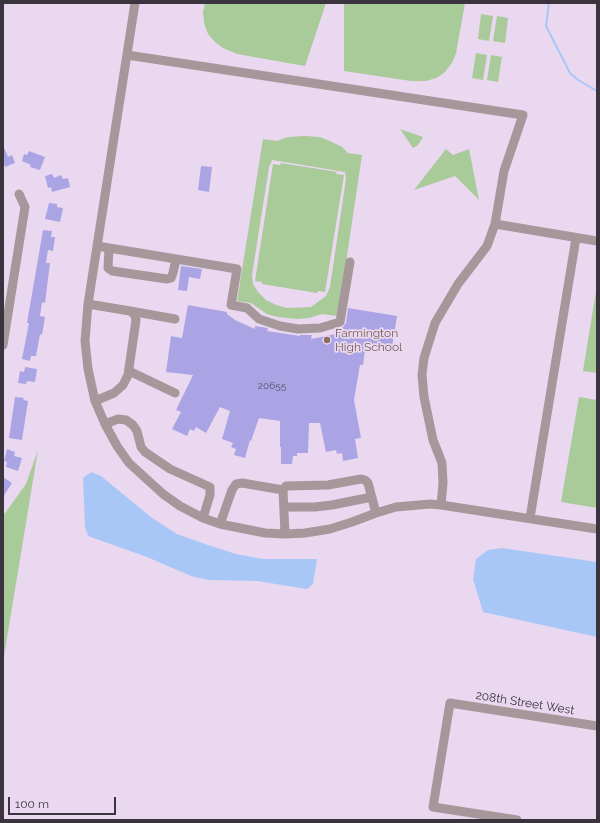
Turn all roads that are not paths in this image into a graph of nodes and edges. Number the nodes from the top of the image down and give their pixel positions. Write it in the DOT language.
graph roads {
  1 [pos="135,3"];
  2 [pos="127,56"];
  3 [pos="19,194"];
  4 [pos="495,224"];
  5 [pos="576,238"];
  6 [pos="597,241"];
  7 [pos="97,246"];
  8 [pos="109,248"];
  9 [pos="176,259"];
  10 [pos="350,262"];
  11 [pos="88,304"];
  12 [pos="130,311"];
  13 [pos="175,319"];
  14 [pos="3,345"];
  15 [pos="129,371"];
  16 [pos="175,393"];
  17 [pos="96,401"];
  18 [pos="105,424"];
  19 [pos="283,490"];
  20 [pos="372,497"];
  21 [pos="441,505"];
  22 [pos="284,507"];
  23 [pos="376,512"];
  24 [pos="203,518"];
  25 [pos="530,518"];
  26 [pos="220,524"];
  27 [pos="597,529"];
  28 [pos="285,534"];
  29 [pos="597,726"];
  30 [pos="517,820"];
  1 -- 2 [label="street"];
  2 -- 4 [label="street"];
  2 -- 7 [label="street"];
  3 -- 14 [label="street"];
  4 -- 5 [label="street"];
  4 -- 21 [label="street"];
  5 -- 6 [label="street"];
  5 -- 25 [label="street"];
  7 -- 8 [label="street"];
  7 -- 11 [label="street"];
  8 -- 9 [label="street"];
  8 -- 9 [label="street"];
  9 -- 10 [label="street"];
  11 -- 12 [label="street"];
  11 -- 17 [label="street"];
  12 -- 13 [label="street"];
  12 -- 15 [label="street"];
  15 -- 16 [label="street"];
  15 -- 17 [label="street"];
  17 -- 18 [label="street"];
  18 -- 24 [label="street"];
  18 -- 24 [label="street"];
  19 -- 20 [label="street"];
  19 -- 22 [label="street"];
  19 -- 26 [label="street"];
  20 -- 22 [label="street"];
  20 -- 23 [label="street"];
  21 -- 23 [label="street"];
  21 -- 25 [label="street"];
  22 -- 28 [label="street"];
  23 -- 28 [label="street"];
  24 -- 26 [label="street"];
  25 -- 27 [label="street"];
  26 -- 28 [label="street"];
  29 -- 30 [label="street, 208th Street West"];
}
